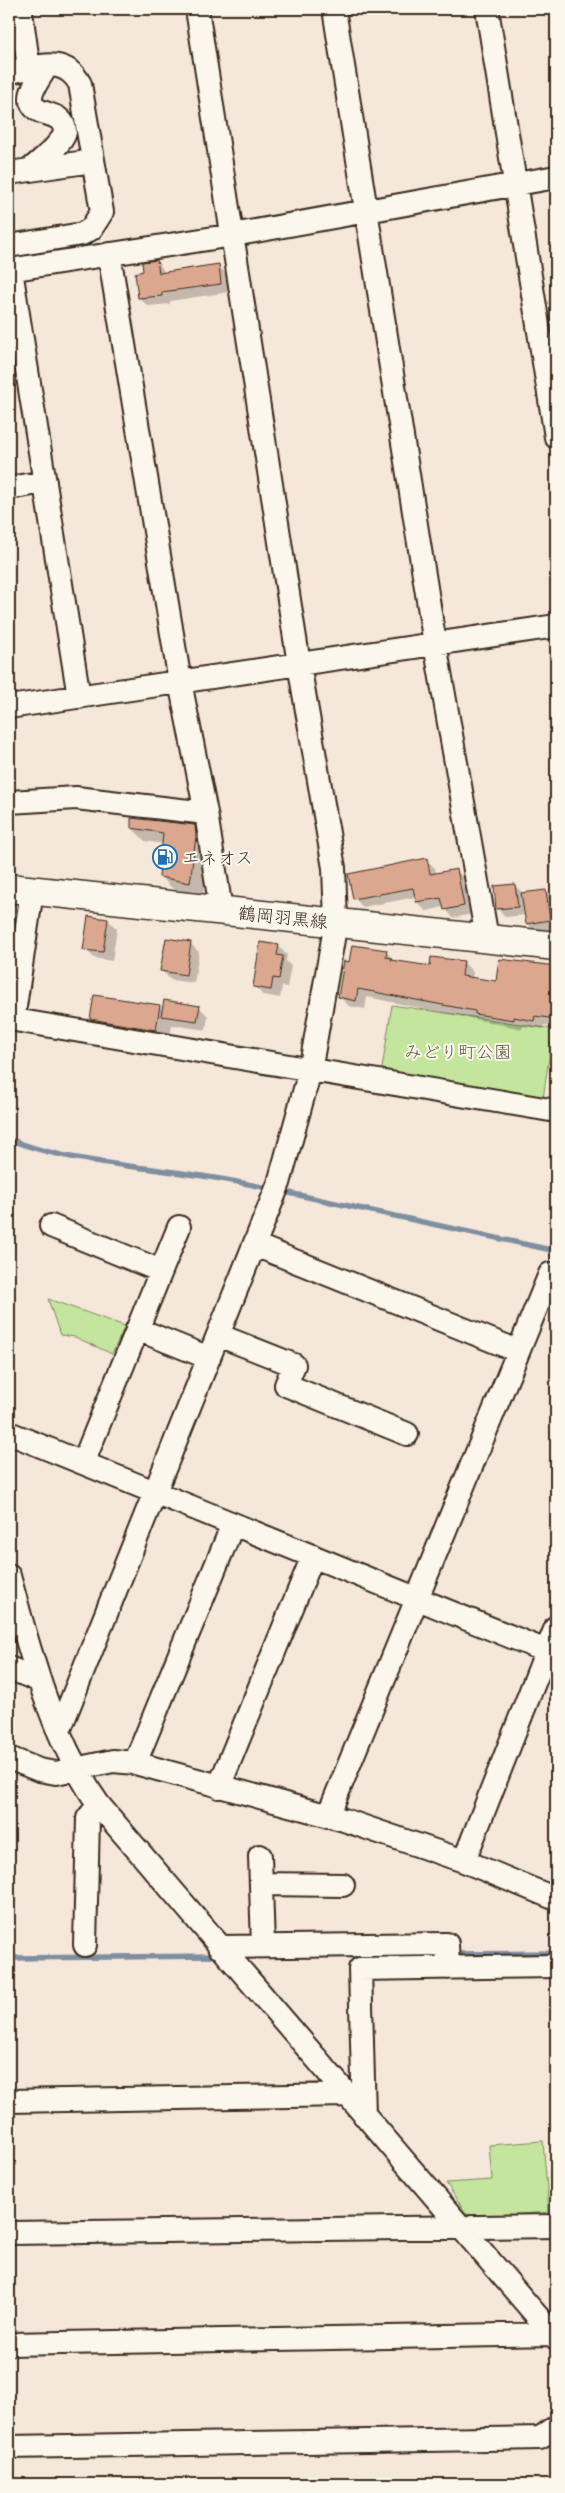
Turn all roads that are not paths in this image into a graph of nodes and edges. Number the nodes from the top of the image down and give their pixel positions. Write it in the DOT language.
graph roads {
  1 [pos="197,9"];
  2 [pos="334,9"];
  3 [pos="487,9"];
  4 [pos="16,26"];
  5 [pos="28,69"];
  6 [pos="93,161"];
  7 [pos="20,172"];
  8 [pos="556,177"];
  9 [pos="515,183"];
  10 [pos="366,210"];
  11 [pos="233,235"];
  12 [pos="9,246"];
  13 [pos="109,254"];
  14 [pos="10,270"];
  15 [pos="556,437"];
  16 [pos="45,482"];
  17 [pos="9,488"];
  18 [pos="556,626"];
  19 [pos="435,644"];
  20 [pos="299,664"];
  21 [pos="180,682"];
  22 [pos="79,697"];
  23 [pos="9,707"];
  24 [pos="9,802"];
  25 [pos="206,812"];
  26 [pos="20,890"];
  27 [pos="221,910"];
  28 [pos="336,922"];
  29 [pos="487,938"];
  30 [pos="556,946"];
  31 [pos="11,1019"];
  32 [pos="310,1070"];
  33 [pos="556,1111"];
  34 [pos="50,1226"];
  35 [pos="179,1227"];
  36 [pos="255,1245"];
  37 [pos="162,1271"];
  38 [pos="550,1274"];
  39 [pos="137,1329"];
  40 [pos="218,1335"];
  41 [pos="518,1351"];
  42 [pos="209,1358"];
  43 [pos="9,1433"];
  44 [pos="407,1434"];
  45 [pos="83,1463"];
  46 [pos="154,1492"];
  47 [pos="233,1524"];
  48 [pos="313,1556"];
  49 [pos="9,1576"];
  50 [pos="417,1598"];
  51 [pos="556,1627"];
  52 [pos="551,1653"];
  53 [pos="9,1668"];
  54 [pos="38,1680"];
  55 [pos="59,1731"];
  56 [pos="9,1758"];
  57 [pos="135,1763"];
  58 [pos="77,1769"];
  59 [pos="218,1787"];
  60 [pos="99,1805"];
  61 [pos="328,1816"];
  62 [pos="260,1856"];
  63 [pos="464,1862"];
  64 [pos="261,1884"];
  65 [pos="343,1885"];
  66 [pos="556,1898"];
  67 [pos="86,1945"];
  68 [pos="263,1946"];
  69 [pos="219,1947"];
  70 [pos="556,1966"];
  71 [pos="448,1968"];
  72 [pos="346,2095"];
  73 [pos="9,2100"];
  74 [pos="364,2115"];
  75 [pos="556,2226"];
  76 [pos="462,2227"];
  77 [pos="9,2233"];
  78 [pos="555,2336"];
  79 [pos="9,2344"];
  80 [pos="556,2427"];
  81 [pos="9,2447"];
  1 -- 11 [label="street"];
  2 -- 10 [label="street"];
  3 -- 9 [label="street"];
  4 -- 5 [label="street"];
  5 -- 6 [label="street"];
  5 -- 7 [label="street"];
  6 -- 7 [label="street"];
  6 -- 12 [label="street"];
  8 -- 9 [label="street"];
  9 -- 10 [label="street"];
  9 -- 15 [label="street"];
  10 -- 11 [label="street"];
  10 -- 19 [label="street"];
  11 -- 13 [label="street"];
  11 -- 20 [label="street"];
  13 -- 14 [label="street"];
  13 -- 21 [label="street"];
  14 -- 16 [label="street"];
  16 -- 17 [label="street"];
  16 -- 22 [label="street"];
  18 -- 19 [label="street"];
  19 -- 20 [label="street"];
  19 -- 29 [label="street"];
  20 -- 21 [label="street"];
  20 -- 28 [label="street"];
  21 -- 22 [label="street"];
  21 -- 25 [label="street"];
  22 -- 23 [label="street"];
  24 -- 25 [label="street"];
  25 -- 27 [label="street"];
  26 -- 27 [label="main road, 鶴岡羽黒線"];
  26 -- 31 [label="street"];
  27 -- 28 [label="main road, 鶴岡羽黒線"];
  28 -- 29 [label="main road, 鶴岡羽黒線"];
  28 -- 32 [label="street"];
  29 -- 30 [label="main road, 鶴岡羽黒線"];
  31 -- 32 [label="street"];
  32 -- 33 [label="street"];
  32 -- 36 [label="street"];
  34 -- 37 [label="street"];
  35 -- 37 [label="street"];
  36 -- 40 [label="street"];
  36 -- 41 [label="street"];
  37 -- 39 [label="street"];
  38 -- 41 [label="street"];
  39 -- 42 [label="street"];
  39 -- 45 [label="street"];
  40 -- 42 [label="street"];
  40 -- 44 [label="street"];
  41 -- 50 [label="street"];
  42 -- 46 [label="street"];
  43 -- 45 [label="street"];
  45 -- 46 [label="street"];
  46 -- 47 [label="street"];
  46 -- 55 [label="street"];
  47 -- 48 [label="street"];
  47 -- 57 [label="street"];
  48 -- 50 [label="street"];
  48 -- 59 [label="street"];
  49 -- 54 [label="street"];
  50 -- 52 [label="street"];
  50 -- 61 [label="street"];
  51 -- 52 [label="street"];
  52 -- 63 [label="street"];
  53 -- 54 [label="street"];
  54 -- 55 [label="street"];
  55 -- 58 [label="street"];
  56 -- 58 [label="street"];
  57 -- 58 [label="street"];
  57 -- 59 [label="street"];
  58 -- 60 [label="street"];
  59 -- 61 [label="street"];
  60 -- 67 [label="street"];
  60 -- 69 [label="street"];
  61 -- 63 [label="street"];
  62 -- 64 [label="street"];
  63 -- 66 [label="street"];
  64 -- 65 [label="street"];
  64 -- 68 [label="street"];
  68 -- 69 [label="street"];
  68 -- 71 [label="street"];
  69 -- 72 [label="street"];
  70 -- 71 [label="street"];
  71 -- 74 [label="street"];
  72 -- 73 [label="street"];
  72 -- 74 [label="street"];
  74 -- 76 [label="street"];
  75 -- 76 [label="street"];
  76 -- 77 [label="street"];
  76 -- 78 [label="street"];
  78 -- 79 [label="street"];
  80 -- 81 [label="street"];
}
